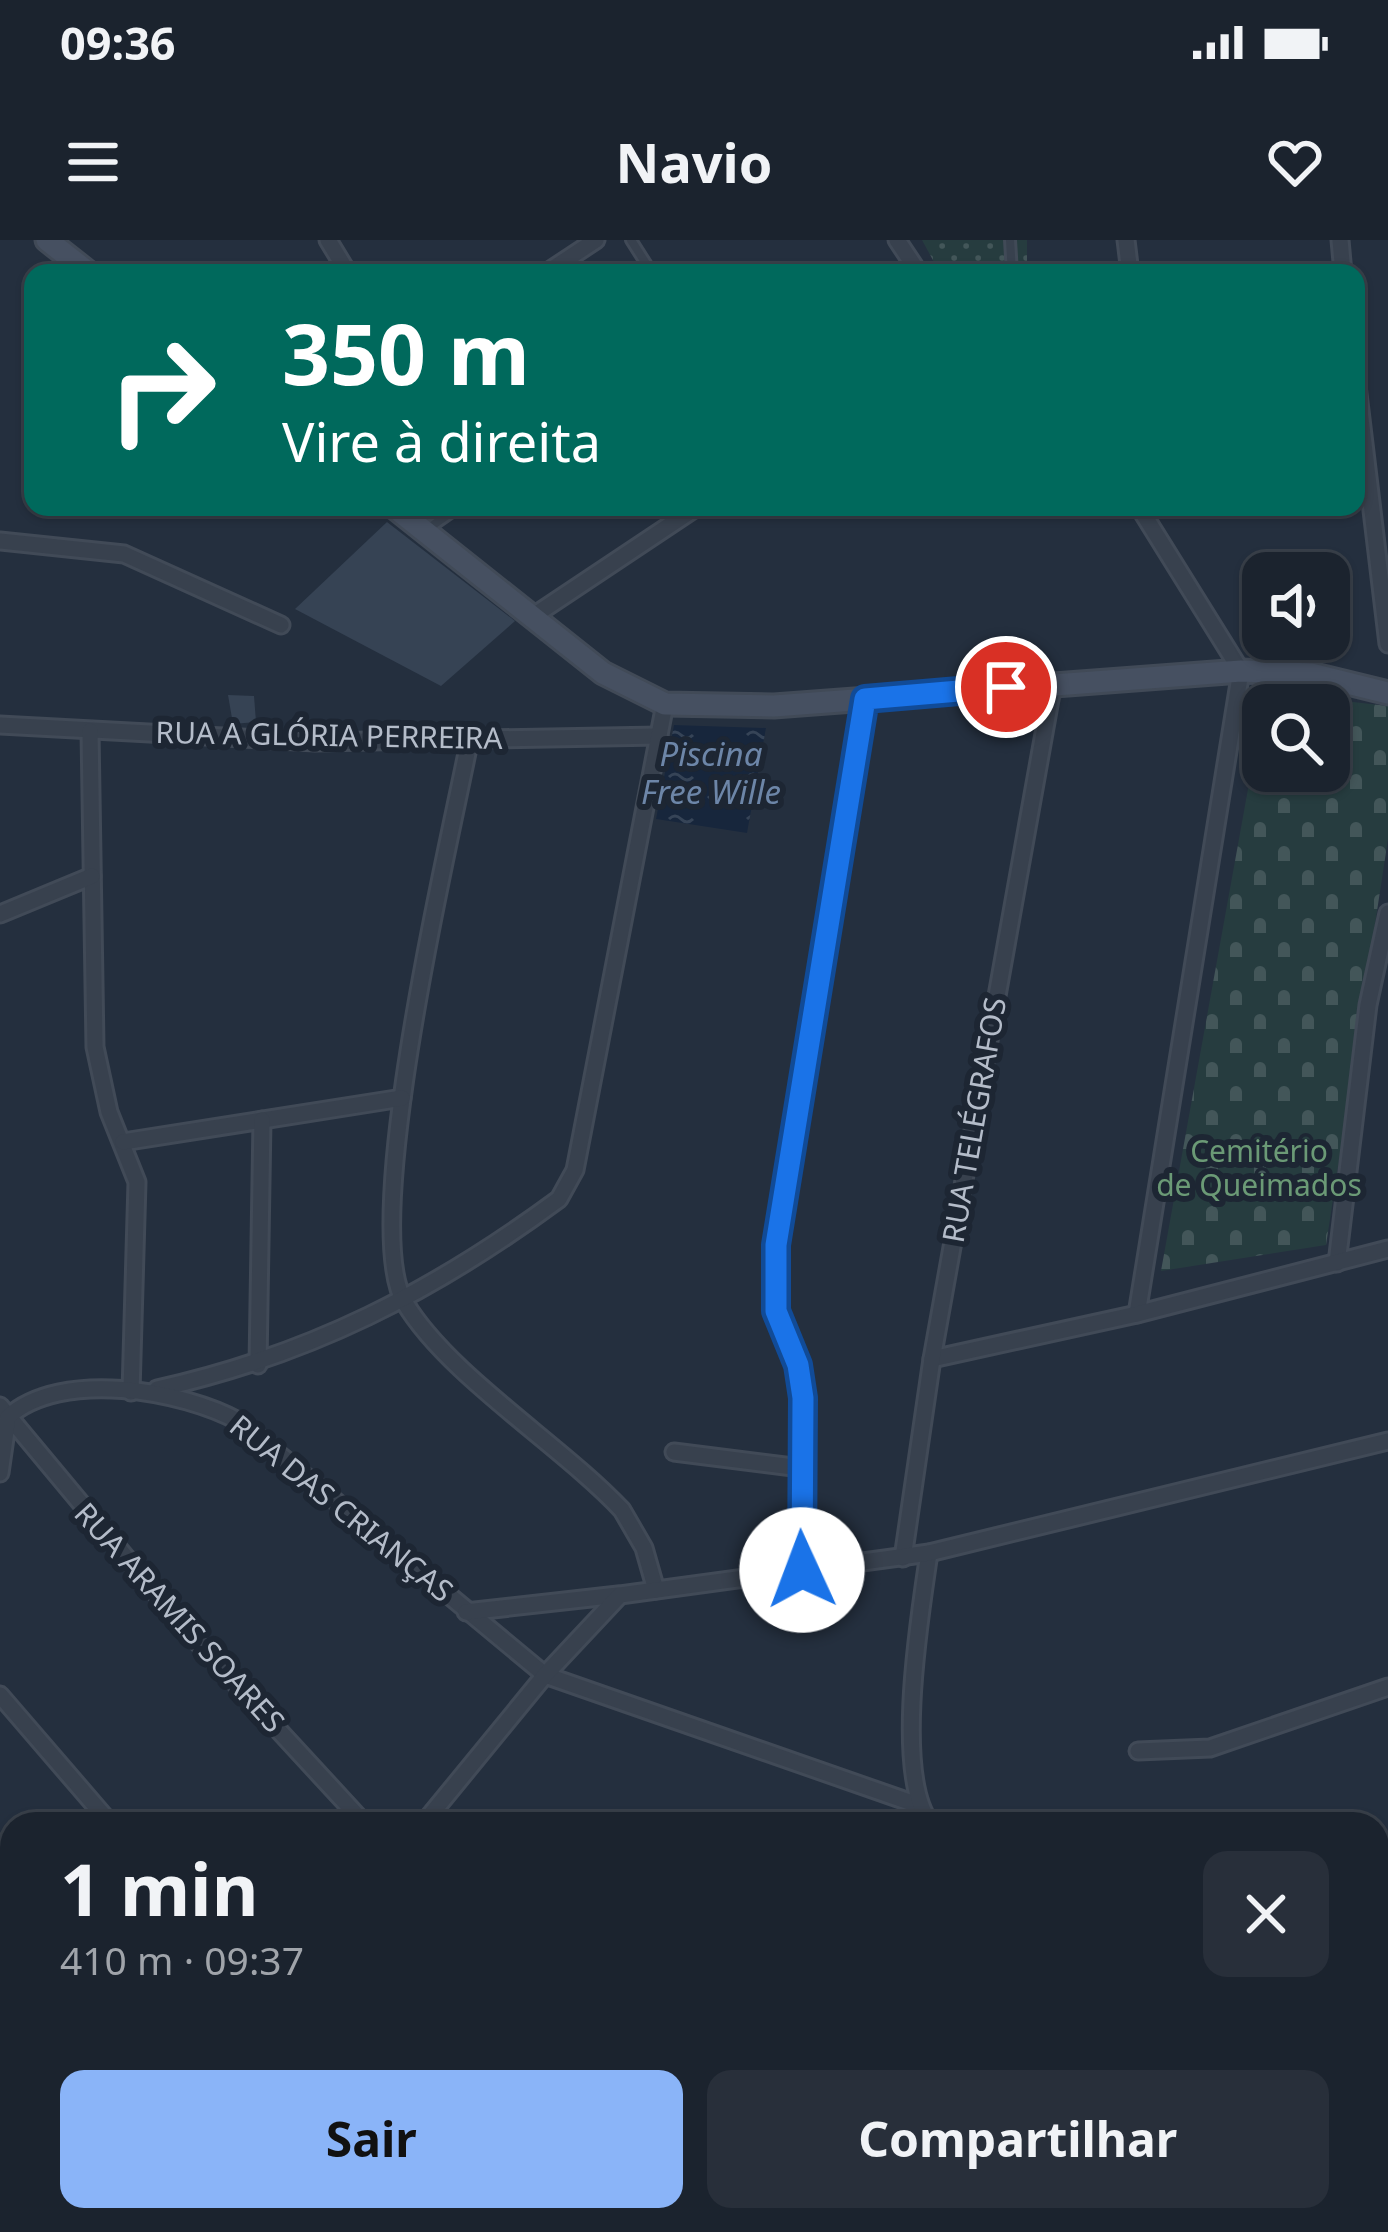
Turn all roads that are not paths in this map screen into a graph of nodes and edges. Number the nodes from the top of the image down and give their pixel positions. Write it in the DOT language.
graph roads {
  1 [pos="596,240"];
  2 [pos="56,242"];
  3 [pos="79,264"];
  4 [pos="560,264"];
  5 [pos="1365,452"];
  6 [pos="405,516"];
  7 [pos="446,516"];
  8 [pos="684,516"];
  9 [pos="1144,516"];
  10 [pos="1158,516"];
  11 [pos="424,531"];
  12 [pos="1161,539"];
  13 [pos="0,541"];
  14 [pos="532,617"];
  15 [pos="280,625"];
  16 [pos="1388,644"];
  17 [pos="1240,671"];
  18 [pos="1052,683"];
  19 [pos="1388,694"];
  20 [pos="865,699"];
  21 [pos="665,704"];
  22 [pos="0,725"];
  23 [pos="90,731"];
  24 [pos="659,736"];
  25 [pos="470,738"];
  26 [pos="92,876"];
  27 [pos="1388,913"];
  28 [pos="0,914"];
  29 [pos="402,1098"];
  30 [pos="262,1120"];
  31 [pos="123,1142"];
  32 [pos="1388,1249"];
  33 [pos="1337,1263"];
  34 [pos="402,1299"];
  35 [pos="1137,1314"];
  36 [pos="932,1359"];
  37 [pos="258,1365"];
  38 [pos="140,1391"];
  39 [pos="4,1412"];
  40 [pos="1388,1441"];
  41 [pos="674,1452"];
  42 [pos="801,1468"];
  43 [pos="0,1473"];
  44 [pos="929,1553"];
  45 [pos="903,1558"];
  46 [pos="802,1570"];
  47 [pos="656,1590"];
  48 [pos="620,1595"];
  49 [pos="466,1612"];
  50 [pos="545,1675"];
  51 [pos="1388,1687"];
  52 [pos="0,1695"];
  53 [pos="1138,1751"];
  54 [pos="915,1804"];
  55 [pos="101,1812"];
  56 [pos="354,1812"];
  57 [pos="433,1812"];
  58 [pos="921,1812"];
  1 -- 4 [label="street"];
  2 -- 3 [label="main road"];
  5 -- 16 [label="street"];
  6 -- 11 [label="main road"];
  7 -- 11 [label="lane"];
  8 -- 14 [label="street"];
  9 -- 12 [label="street"];
  10 -- 12 [label="street"];
  11 -- 14 [label="main road"];
  12 -- 17 [label="street"];
  13 -- 15 [label="street"];
  14 -- 21 [label="main road"];
  17 -- 18 [label="main road"];
  17 -- 19 [label="main road"];
  17 -- 35 [label="street"];
  18 -- 20 [label="main road"];
  18 -- 36 [label="street, RUA TELÉGRAFOS"];
  20 -- 21 [label="main road"];
  20 -- 42 [label="street"];
  21 -- 24 [label="street"];
  22 -- 23 [label="street, RUA A GLÓRIA PERREIRA"];
  23 -- 25 [label="street, RUA A GLÓRIA PERREIRA"];
  23 -- 26 [label="street"];
  24 -- 25 [label="street, RUA A GLÓRIA PERREIRA"];
  24 -- 34 [label="street"];
  25 -- 29 [label="street"];
  26 -- 28 [label="street"];
  26 -- 31 [label="street"];
  27 -- 33 [label="street"];
  29 -- 30 [label="street"];
  29 -- 34 [label="street"];
  30 -- 31 [label="street"];
  30 -- 37 [label="street"];
  31 -- 38 [label="street"];
  32 -- 33 [label="street"];
  33 -- 35 [label="street"];
  34 -- 37 [label="street"];
  34 -- 47 [label="street"];
  35 -- 36 [label="street"];
  36 -- 45 [label="street, RUA TELÉGRAFOS"];
  37 -- 38 [label="street"];
  38 -- 39 [label="street, RUA DAS CRIANÇAS"];
  38 -- 49 [label="street, RUA DAS CRIANÇAS"];
  39 -- 43 [label="street"];
  39 -- 56 [label="street, RUA ARAMIS SOARES"];
  40 -- 44 [label="street"];
  41 -- 42 [label="street"];
  42 -- 46 [label="street"];
  44 -- 45 [label="street"];
  44 -- 54 [label="street"];
  45 -- 46 [label="street"];
  46 -- 47 [label="street"];
  47 -- 48 [label="street"];
  48 -- 49 [label="street"];
  48 -- 50 [label="street"];
  49 -- 50 [label="street, RUA DAS CRIANÇAS"];
  50 -- 54 [label="street"];
  50 -- 57 [label="street"];
  51 -- 53 [label="street"];
  52 -- 55 [label="street"];
  54 -- 58 [label="street"];
}
